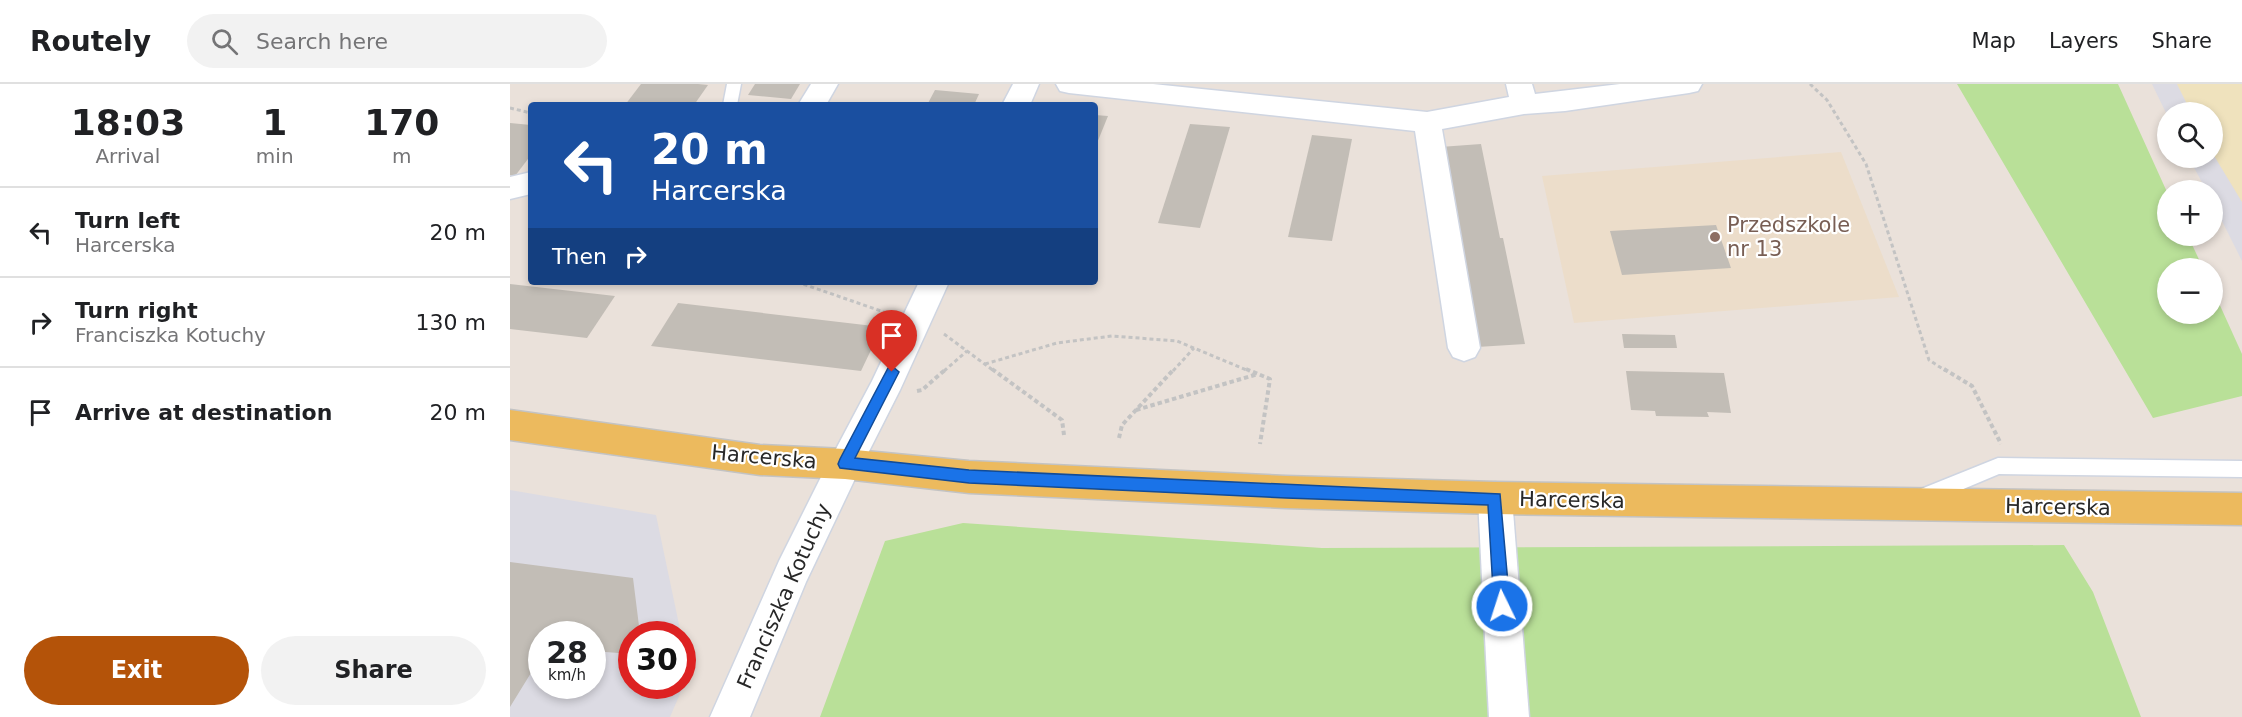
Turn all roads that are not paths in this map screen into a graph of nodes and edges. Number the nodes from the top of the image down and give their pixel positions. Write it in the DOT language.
graph roads {
  1 [pos="734,84"];
  2 [pos="825,84"];
  3 [pos="1026,84"];
  4 [pos="1069,84"];
  5 [pos="1689,84"];
  6 [pos="1522,94"];
  7 [pos="731,102"];
  8 [pos="814,102"];
  9 [pos="1017,102"];
  10 [pos="1427,122"];
  11 [pos="528,184"];
  12 [pos="510,188"];
  13 [pos="933,285"];
  14 [pos="1464,348"];
  15 [pos="510,425"];
  16 [pos="845,464"];
  17 [pos="2242,469"];
  18 [pos="1495,498"];
  19 [pos="1906,504"];
  20 [pos="2242,509"];
  21 [pos="730,717"];
  22 [pos="1509,717"];
  1 -- 7 [label="lane"];
  2 -- 8 [label="street"];
  3 -- 9 [label="street"];
  4 -- 10 [label="street"];
  5 -- 6 [label="street"];
  6 -- 10 [label="street"];
  10 -- 14 [label="street"];
  11 -- 12 [label="street"];
  13 -- 16 [label="street, Franciszka Kotuchy"];
  15 -- 16 [label="main road, Harcerska"];
  16 -- 18 [label="main road, Harcerska"];
  16 -- 21 [label="street, Franciszka Kotuchy"];
  17 -- 19 [label="lane"];
  18 -- 19 [label="main road, Harcerska"];
  18 -- 22 [label="street"];
  19 -- 20 [label="main road, Harcerska"];
}
